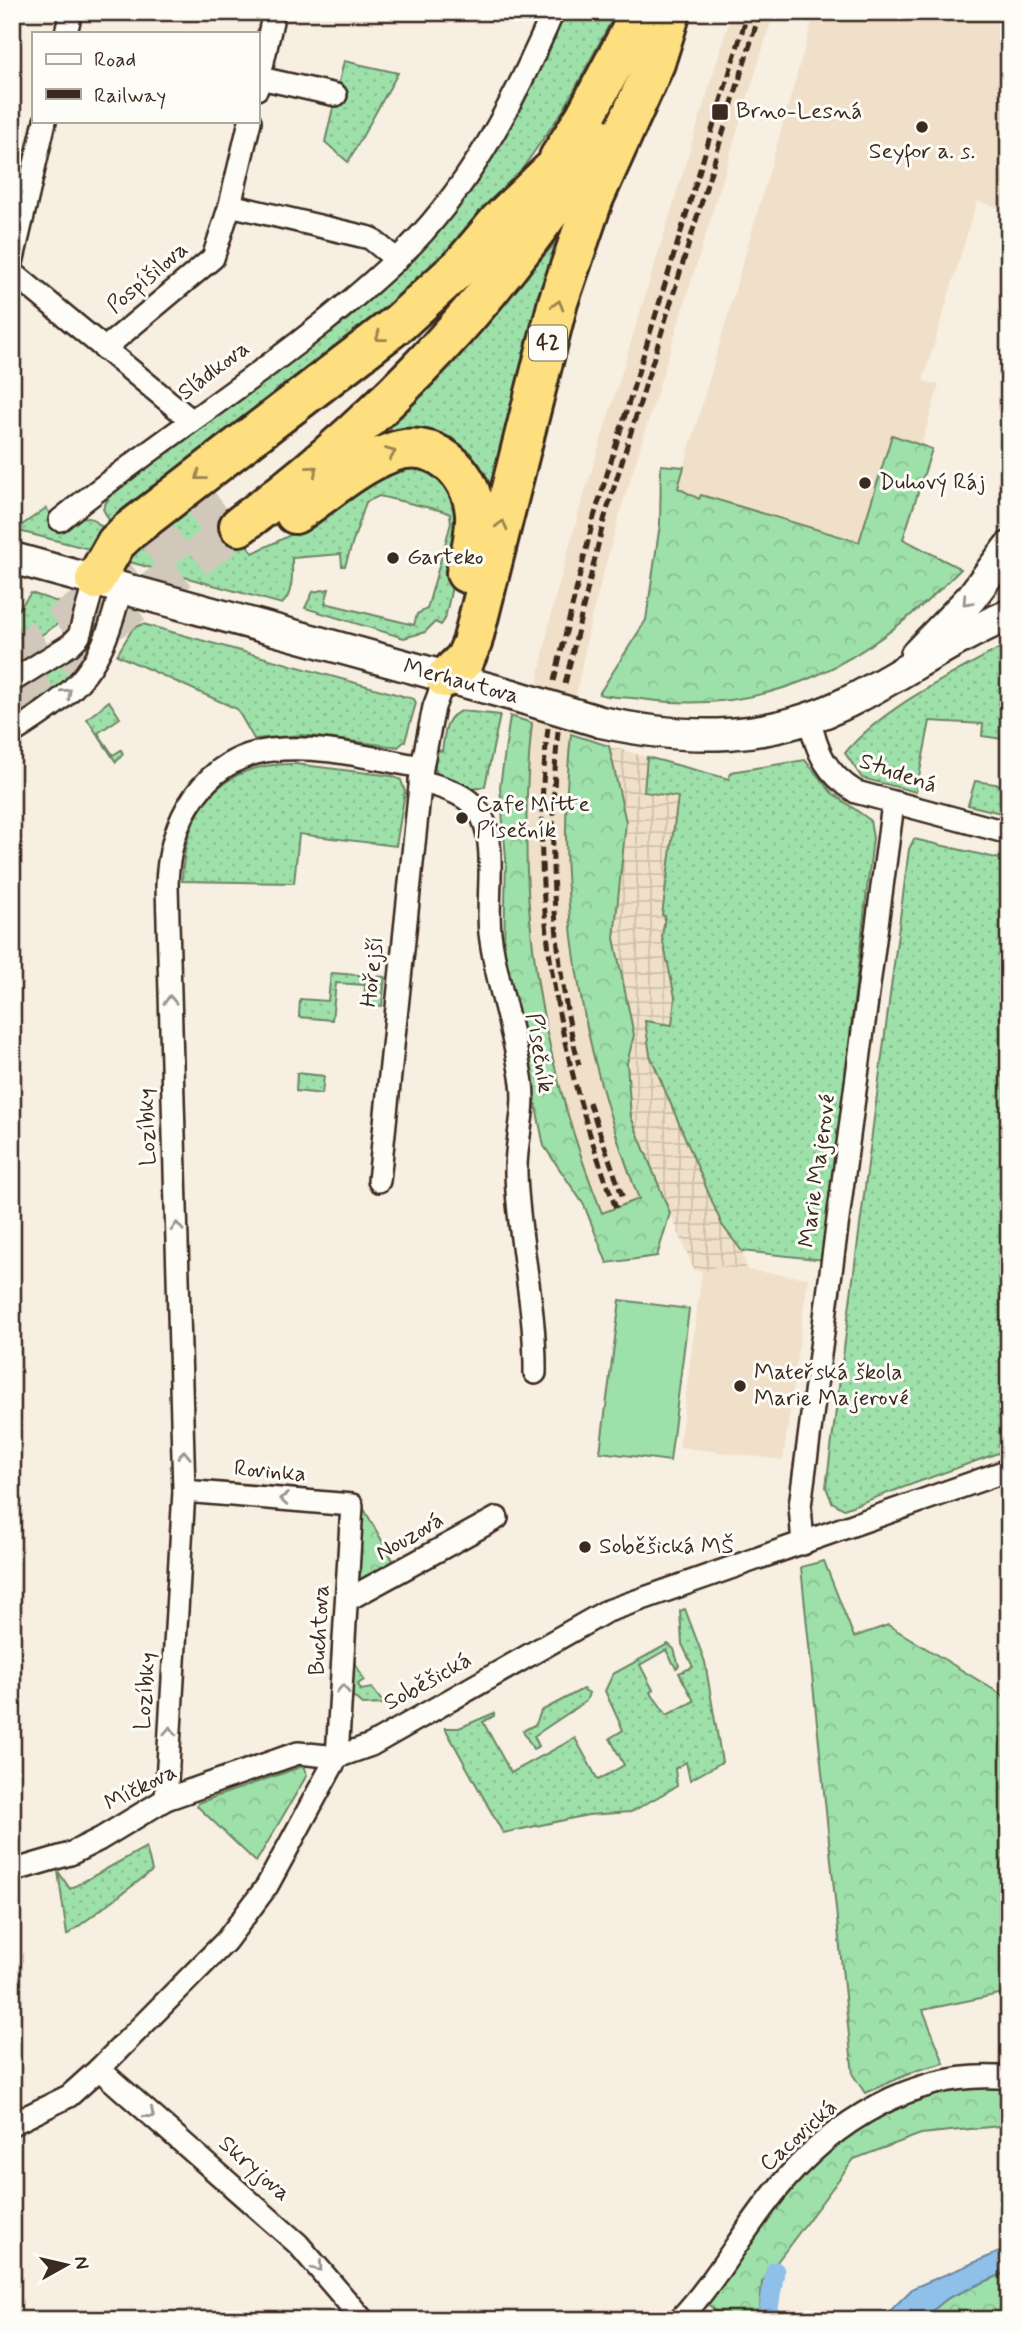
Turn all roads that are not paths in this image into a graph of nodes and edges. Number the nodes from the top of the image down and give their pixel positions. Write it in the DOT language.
graph roads {
  1 [pos="71,12"];
  2 [pos="274,12"];
  3 [pos="553,12"];
  4 [pos="641,12"];
  5 [pos="669,12"];
  6 [pos="66,32"];
  7 [pos="259,79"];
  8 [pos="259,83"];
  9 [pos="336,95"];
  10 [pos="45,122"];
  11 [pos="250,122"];
  12 [pos="551,171"];
  13 [pos="230,205"];
  14 [pos="397,260"];
  15 [pos="12,263"];
  16 [pos="12,272"];
  17 [pos="104,349"];
  18 [pos="191,421"];
  19 [pos="60,520"];
  20 [pos="237,523"];
  21 [pos="1009,547"];
  22 [pos="12,558"];
  23 [pos="108,584"];
  24 [pos="1009,615"];
  25 [pos="904,668"];
  26 [pos="445,678"];
  27 [pos="12,681"];
  28 [pos="810,719"];
  29 [pos="12,733"];
  30 [pos="421,774"];
  31 [pos="893,804"];
  32 [pos="1009,833"];
  33 [pos="379,1181"];
  34 [pos="535,1373"];
  35 [pos="1009,1470"];
  36 [pos="184,1491"];
  37 [pos="352,1505"];
  38 [pos="497,1518"];
  39 [pos="803,1544"];
  40 [pos="347,1600"];
  41 [pos="337,1756"];
  42 [pos="166,1799"];
  43 [pos="12,1871"];
  44 [pos="99,2069"];
  45 [pos="1009,2078"];
  46 [pos="12,2123"];
  47 [pos="363,2320"];
  48 [pos="679,2320"];
  1 -- 6 [label="street"];
  2 -- 7 [label="street"];
  3 -- 14 [label="street, Sládkova"];
  4 -- 12 [label="highway"];
  20 -- 5 [label="highway, 42, one-way"];
  26 -- 5 [label="highway, 42, one-way"];
  8 -- 9 [label="street"];
  10 -- 15 [label="street"];
  11 -- 13 [label="street, Pospíšilova"];
  12 -- 20 [label="highway"];
  12 -- 23 [label="highway, one-way"];
  13 -- 14 [label="street"];
  13 -- 17 [label="street, Pospíšilova"];
  14 -- 18 [label="street, Sládkova"];
  16 -- 17 [label="street"];
  17 -- 18 [label="street"];
  18 -- 19 [label="street, Sládkova"];
  20 -- 26 [label="highway, one-way"];
  21 -- 25 [label="street, Merhautova, one-way"];
  22 -- 23 [label="street, Merhautova"];
  23 -- 26 [label="street, Merhautova"];
  23 -- 27 [label="street"];
  29 -- 23 [label="street, one-way"];
  24 -- 25 [label="street, Merhautova"];
  25 -- 28 [label="street, Merhautova"];
  26 -- 28 [label="street, Merhautova, bridge"];
  26 -- 30 [label="street"];
  28 -- 31 [label="street, Studená"];
  30 -- 33 [label="street, Hořejší"];
  30 -- 34 [label="street, Písečník"];
  36 -- 30 [label="street, Lozíbky, one-way"];
  31 -- 32 [label="street, Studená"];
  31 -- 39 [label="street, Marie Majerové"];
  35 -- 39 [label="street, Soběšická"];
  37 -- 36 [label="street, Rovinka, one-way"];
  42 -- 36 [label="street, Lozíbky, one-way"];
  37 -- 40 [label="street, Buchtova"];
  38 -- 40 [label="street, Nouzová"];
  39 -- 41 [label="street, Soběšická"];
  41 -- 40 [label="street, Buchtova, one-way"];
  41 -- 42 [label="street, Míčkova"];
  41 -- 44 [label="street"];
  42 -- 43 [label="street, Míčkova"];
  44 -- 46 [label="street"];
  44 -- 47 [label="street, Skryjova, one-way"];
  45 -- 48 [label="street, Cacovická"];
}
